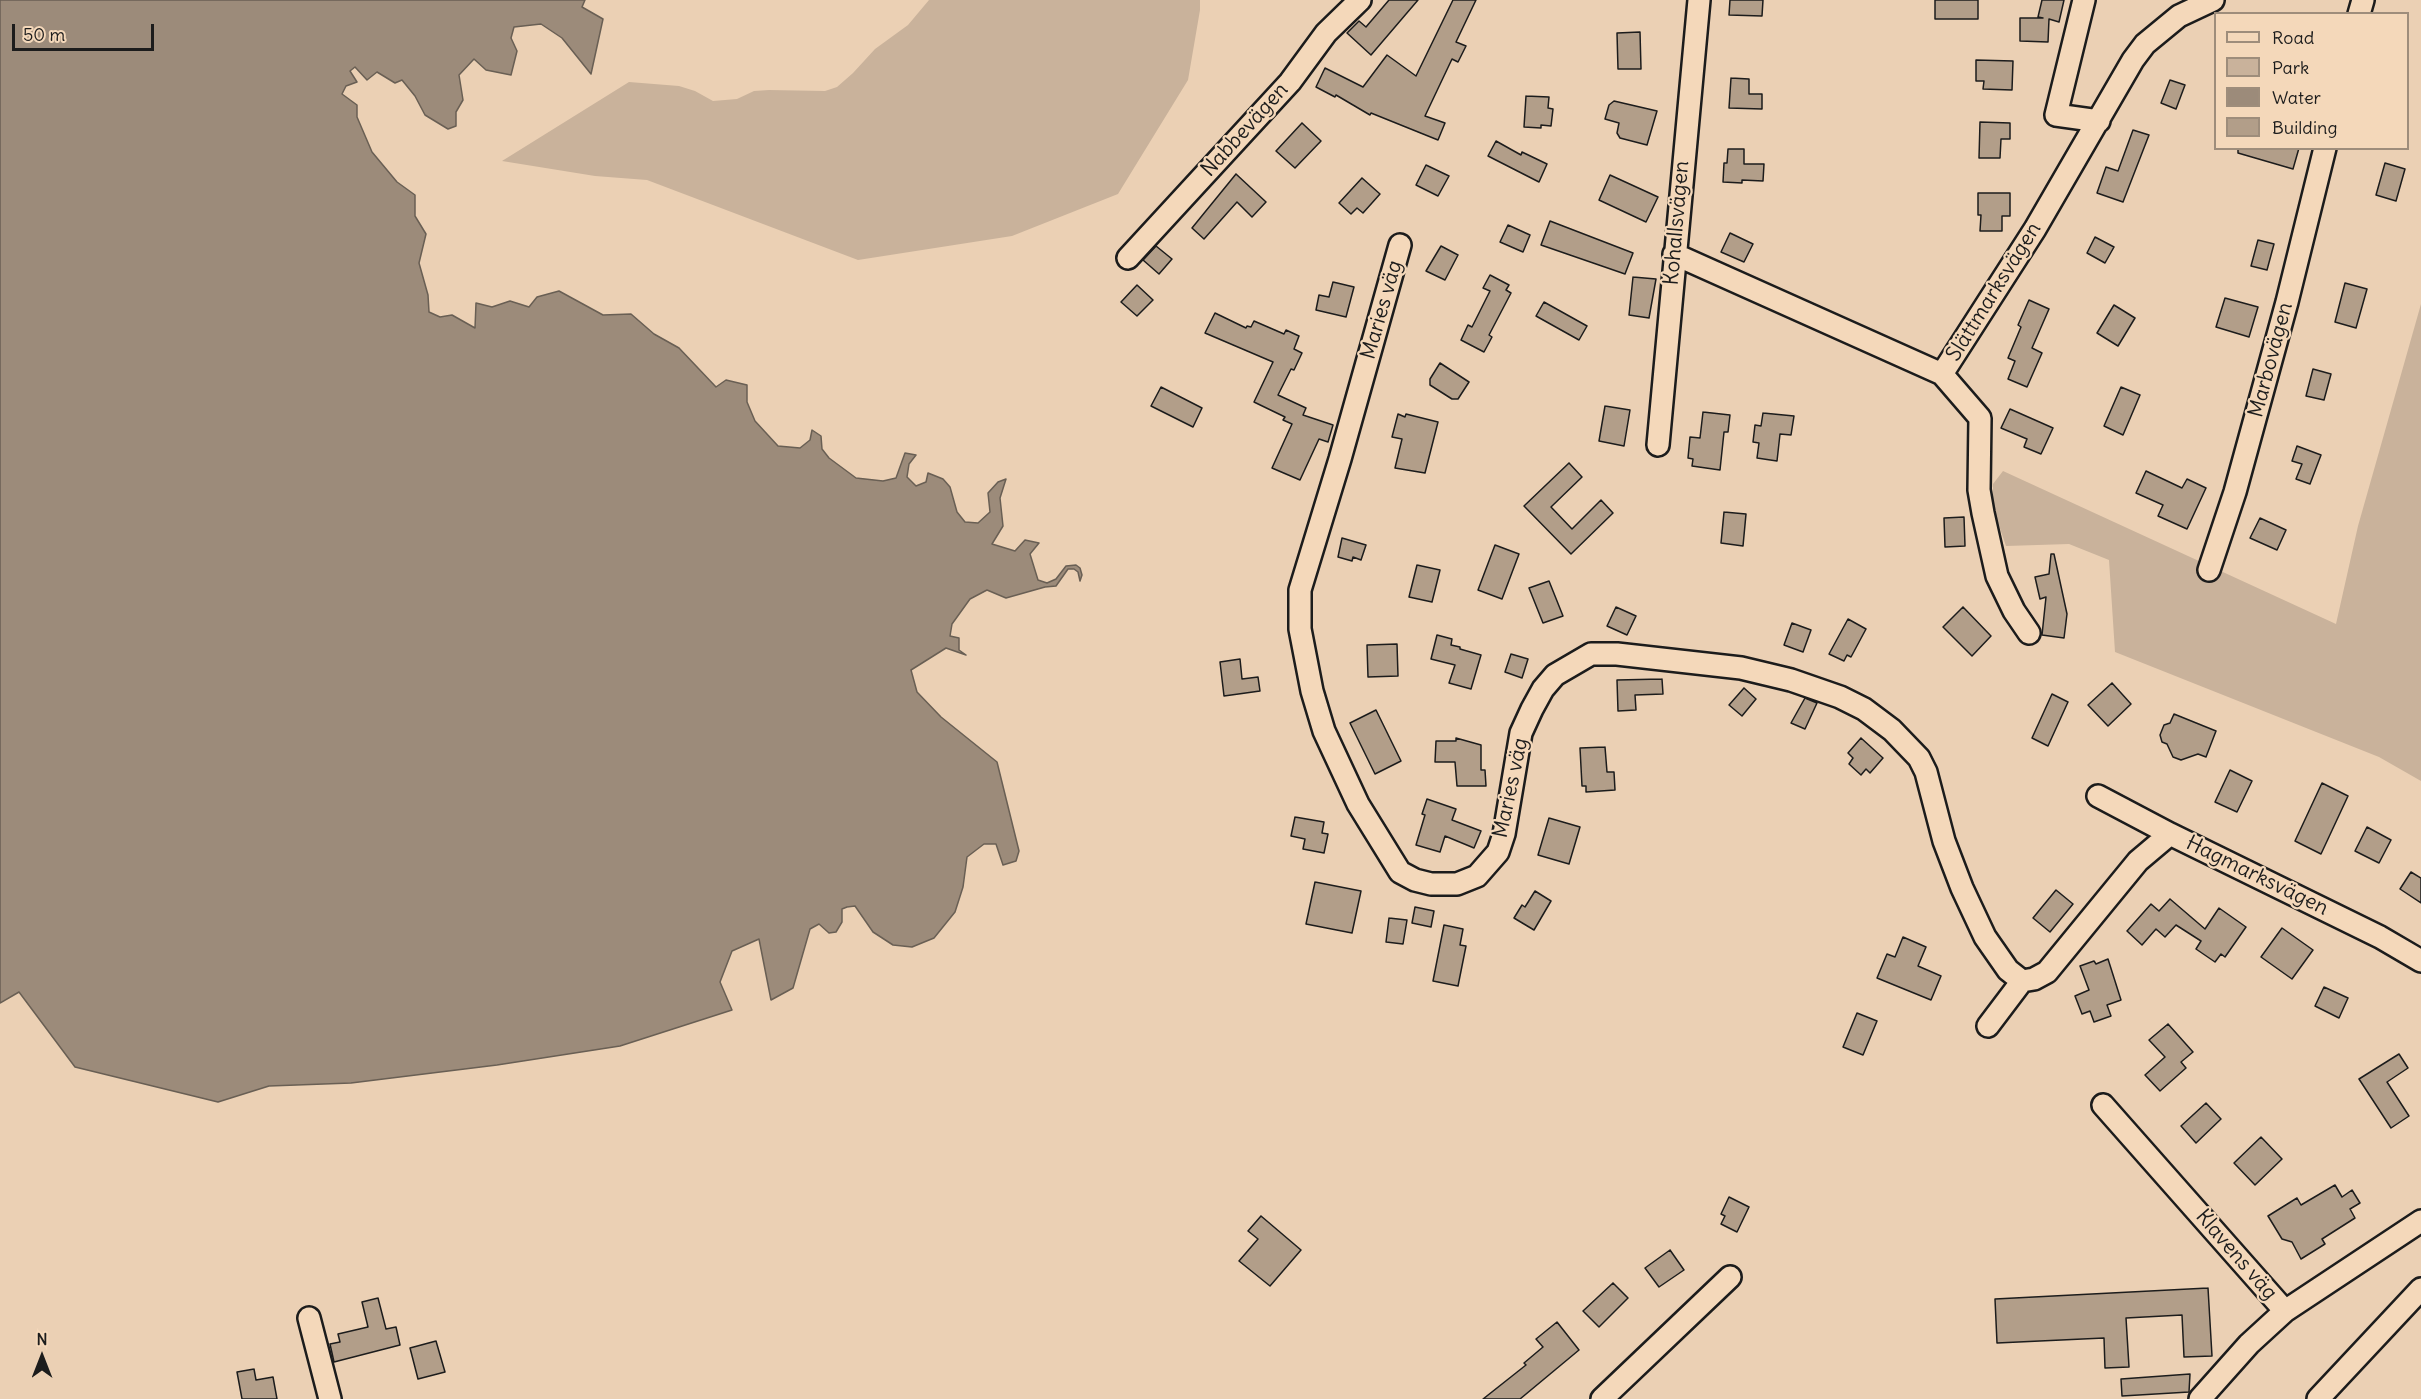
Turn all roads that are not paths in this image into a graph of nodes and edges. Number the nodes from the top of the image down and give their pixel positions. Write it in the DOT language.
graph roads {
  1 [pos="1360,0"];
  2 [pos="1699,0"];
  3 [pos="2084,0"];
  4 [pos="2213,0"];
  5 [pos="2099,121"];
  6 [pos="2324,150"];
  7 [pos="1400,245"];
  8 [pos="1674,254"];
  9 [pos="1128,258"];
  10 [pos="1942,374"];
  11 [pos="1658,445"];
  12 [pos="2210,570"];
  13 [pos="2029,633"];
  14 [pos="2098,796"];
  15 [pos="2170,834"];
  16 [pos="2421,961"];
  17 [pos="2022,981"];
  18 [pos="1988,1026"];
  19 [pos="2103,1105"];
  20 [pos="2421,1221"];
  21 [pos="1730,1277"];
  22 [pos="2421,1289"];
  23 [pos="2285,1311"];
  24 [pos="309,1318"];
  25 [pos="330,1399"];
  26 [pos="1602,1399"];
  27 [pos="2200,1399"];
  28 [pos="2318,1399"];
  1 -- 9 [label="street, Nabbevägen"];
  2 -- 8 [label="street, Kohallsvägen"];
  3 -- 5 [label="street"];
  4 -- 5 [label="street, Slättmarksvägen"];
  5 -- 10 [label="street, Slättmarksvägen"];
  6 -- 12 [label="street, Marbovägen"];
  7 -- 17 [label="street, Maries väg"];
  8 -- 10 [label="street"];
  8 -- 11 [label="street, Kohallsvägen"];
  10 -- 13 [label="street, Slättmarksvägen"];
  14 -- 15 [label="street"];
  15 -- 16 [label="street, Hagmarksvägen"];
  15 -- 17 [label="street, Hagmarksvägen"];
  17 -- 18 [label="street"];
  19 -- 23 [label="street, Klavens väg"];
  20 -- 23 [label="street, Klavens väg"];
  21 -- 26 [label="street"];
  22 -- 28 [label="street"];
  23 -- 27 [label="street"];
  24 -- 25 [label="street"];
}
